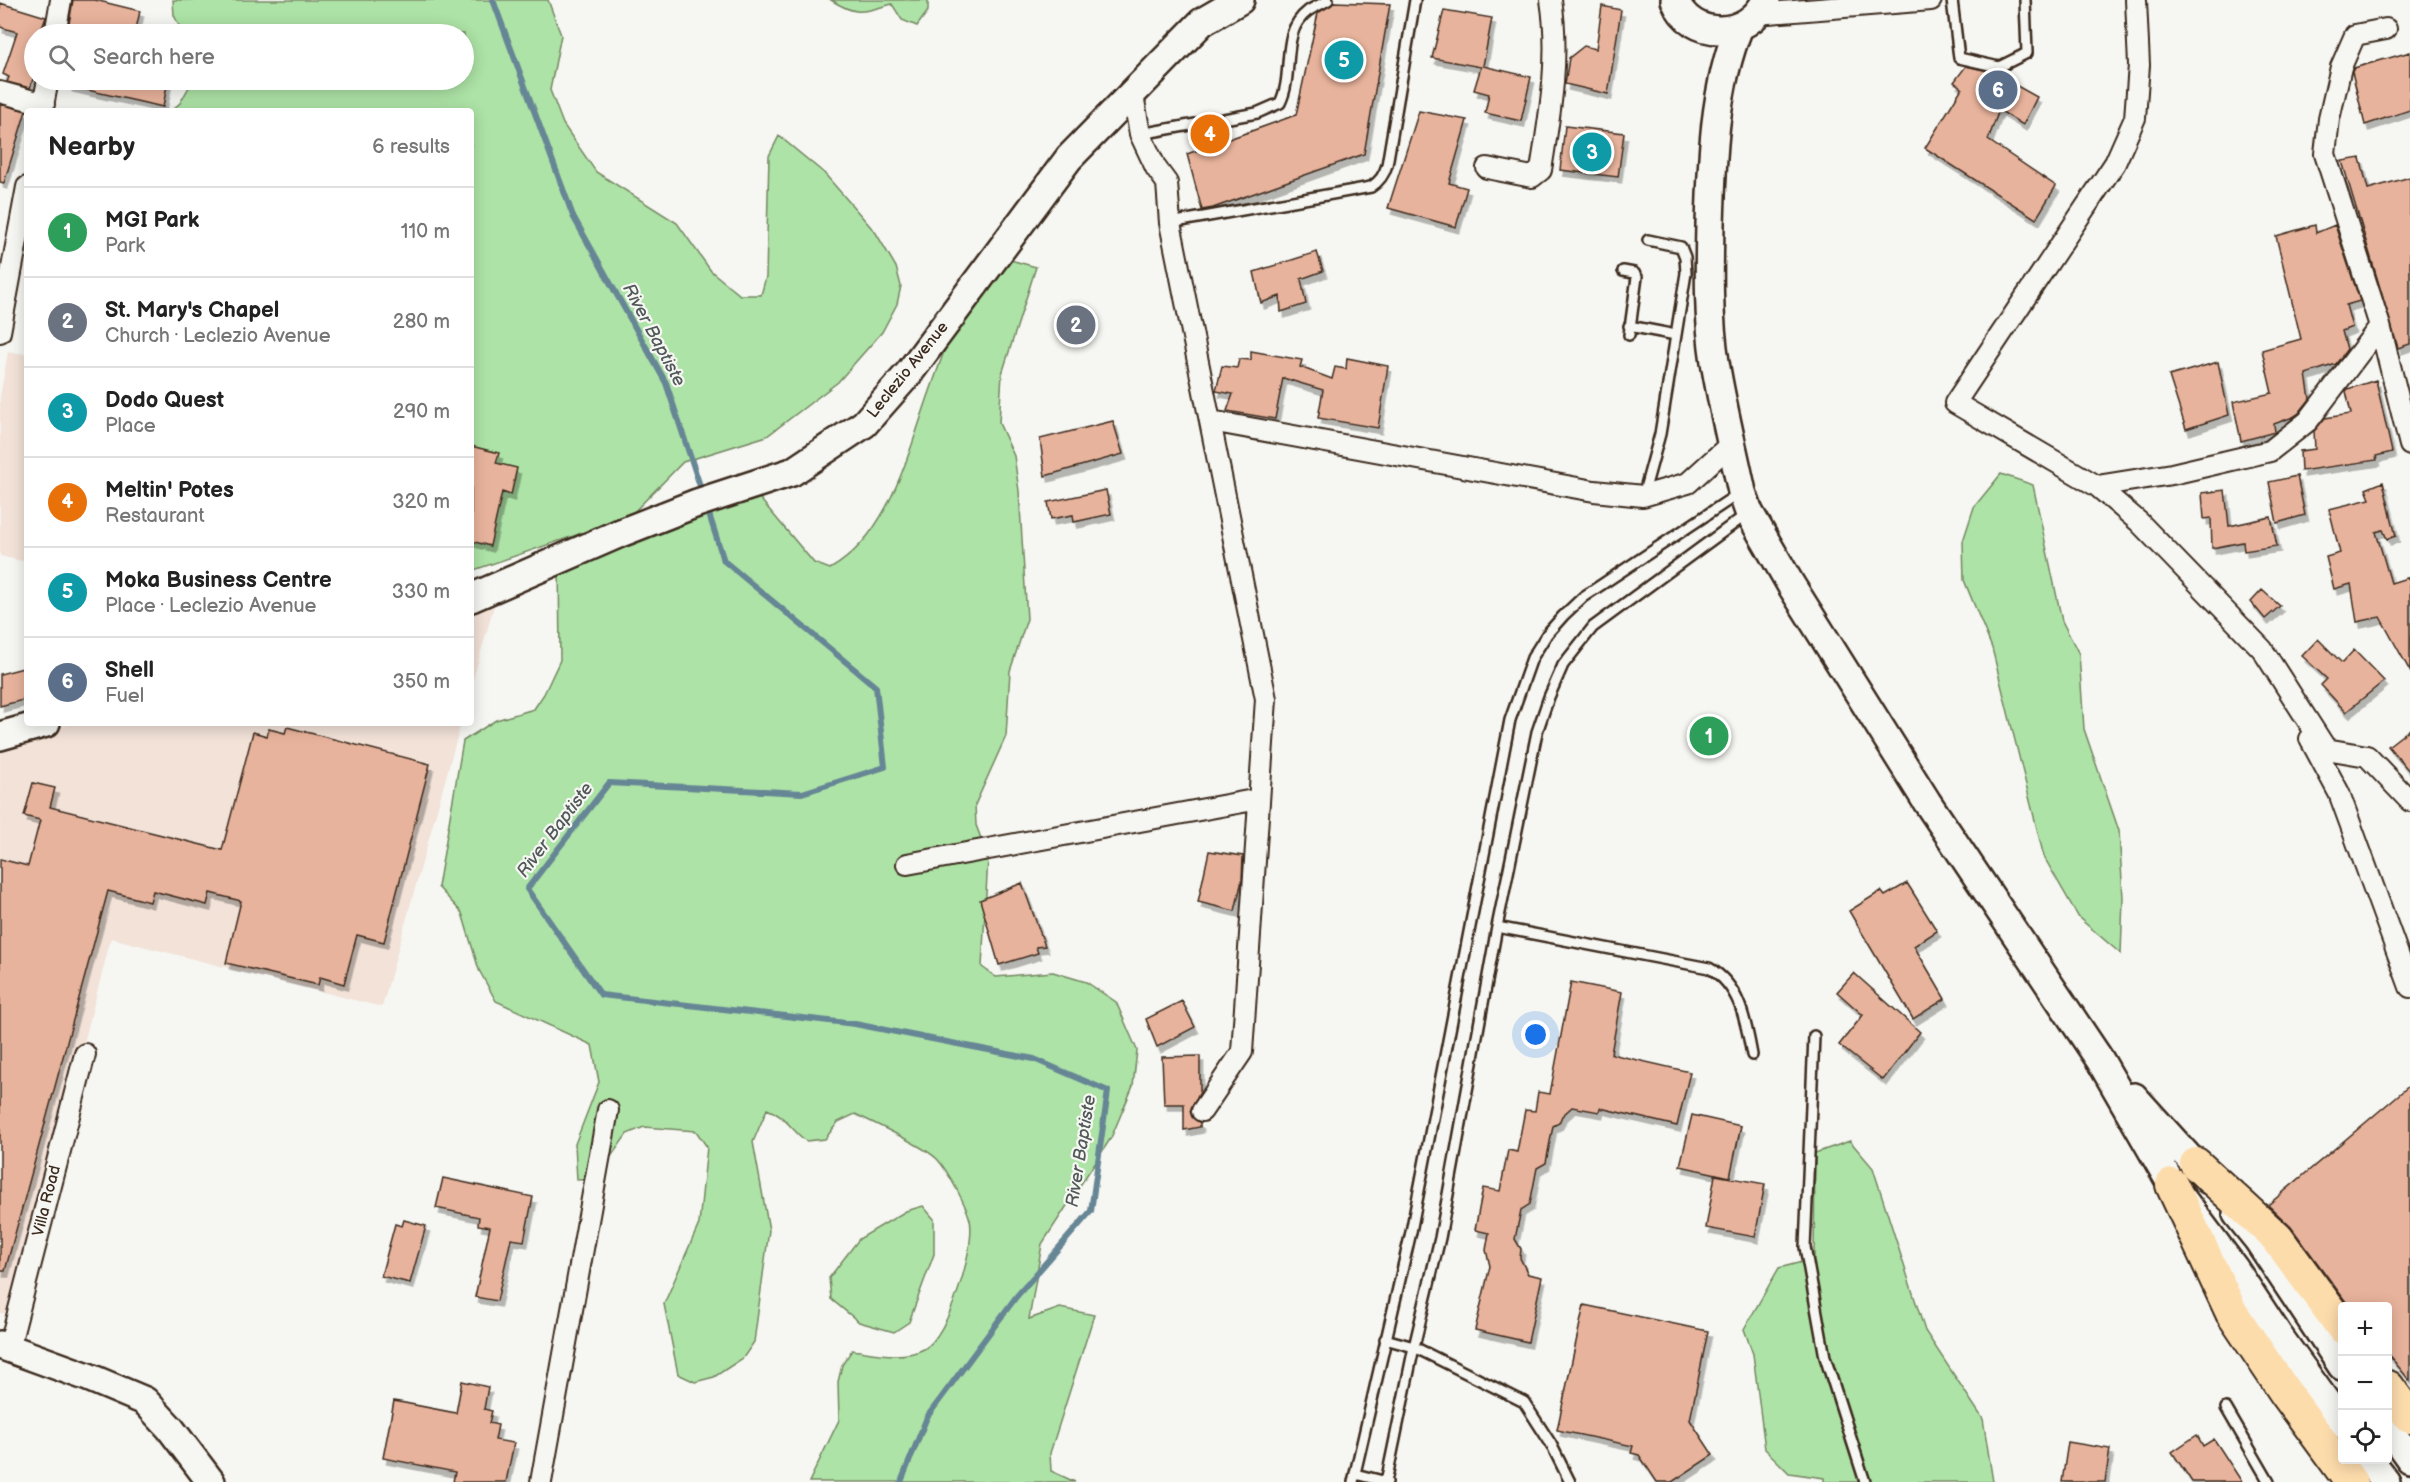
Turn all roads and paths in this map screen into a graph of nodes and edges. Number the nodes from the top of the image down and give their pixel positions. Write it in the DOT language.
graph roads {
  1 [pos="61,0"];
  2 [pos="1240,0"];
  3 [pos="1328,0"];
  4 [pos="1415,0"];
  5 [pos="1551,0"];
  6 [pos="1675,0"];
  7 [pos="1794,0"];
  8 [pos="1930,0"];
  9 [pos="1952,0"];
  10 [pos="2025,0"];
  11 [pos="2136,0"];
  12 [pos="1823,10"];
  13 [pos="1754,14"];
  14 [pos="57,24"];
  15 [pos="1702,28"];
  16 [pos="2386,28"];
  17 [pos="1721,82"];
  18 [pos="46,90"];
  19 [pos="0,92"];
  20 [pos="1133,95"];
  21 [pos="43,107"];
  22 [pos="1140,134"];
  23 [pos="1487,168"];
  24 [pos="24,199"];
  25 [pos="1170,223"];
  26 [pos="1648,240"];
  27 [pos="1623,271"];
  28 [pos="4,277"];
  29 [pos="2380,326"];
  30 [pos="0,332"];
  31 [pos="1676,335"];
  32 [pos="1211,422"];
  33 [pos="2409,439"];
  34 [pos="1731,442"];
  35 [pos="2097,486"];
  36 [pos="1643,496"];
  37 [pos="1745,502"];
  38 [pos="474,597"];
  39 [pos="2262,649"];
  40 [pos="35,726"];
  41 [pos="0,736"];
  42 [pos="1259,799"];
  43 [pos="2410,801"];
  44 [pos="907,864"];
  45 [pos="1497,927"];
  46 [pos="2410,987"];
  47 [pos="1814,1036"];
  48 [pos="85,1054"];
  49 [pos="1752,1055"];
  50 [pos="2100,1060"];
  51 [pos="608,1110"];
  52 [pos="1203,1111"];
  53 [pos="2196,1164"];
  54 [pos="2172,1185"];
  55 [pos="2338,1320"];
  56 [pos="1385,1339"];
  57 [pos="4,1346"];
  58 [pos="1414,1347"];
  59 [pos="2338,1359"];
  60 [pos="2392,1392"];
  61 [pos="2226,1408"];
  62 [pos="2338,1417"];
  63 [pos="2410,1417"];
  64 [pos="2392,1434"];
  65 [pos="2410,1459"];
  66 [pos="2371,1464"];
  67 [pos="1354,1478"];
  68 [pos="211,1482"];
  69 [pos="541,1482"];
  70 [pos="1386,1482"];
  71 [pos="1570,1482"];
  72 [pos="1865,1482"];
  73 [pos="2269,1482"];
  74 [pos="2351,1482"];
  75 [pos="2385,1482"];
  1 -- 14 [label="street"];
  2 -- 20 [label="main road, Leclezio Avenue"];
  3 -- 22 [label="lane"];
  4 -- 25 [label="lane"];
  5 -- 23 [label="street"];
  6 -- 15 [label="main road"];
  7 -- 12 [label="street"];
  8 -- 12 [label="street"];
  9 -- 10 [label="lane"];
  11 -- 35 [label="street"];
  12 -- 13 [label="street"];
  13 -- 15 [label="main road"];
  13 -- 17 [label="main road"];
  15 -- 17 [label="main road"];
  16 -- 29 [label="street"];
  17 -- 34 [label="main road"];
  18 -- 21 [label="street"];
  19 -- 21 [label="street"];
  20 -- 22 [label="street"];
  20 -- 38 [label="main road, Leclezio Avenue"];
  22 -- 25 [label="street"];
  24 -- 28 [label="street"];
  25 -- 32 [label="street"];
  26 -- 31 [label="lane"];
  27 -- 31 [label="lane"];
  28 -- 30 [label="street"];
  29 -- 33 [label="street"];
  29 -- 35 [label="street"];
  31 -- 36 [label="lane"];
  32 -- 36 [label="street"];
  32 -- 42 [label="street"];
  34 -- 36 [label="street"];
  34 -- 37 [label="main road"];
  35 -- 39 [label="street"];
  37 -- 45 [label="lane"];
  37 -- 50 [label="main road"];
  37 -- 56 [label="lane"];
  39 -- 43 [label="street"];
  39 -- 46 [label="street"];
  40 -- 41 [label="main road"];
  42 -- 44 [label="street"];
  42 -- 52 [label="street"];
  45 -- 49 [label="lane"];
  45 -- 58 [label="lane"];
  47 -- 72 [label="lane"];
  48 -- 57 [label="street, Villa Road"];
  50 -- 53 [label="main road"];
  50 -- 54 [label="main road"];
  51 -- 69 [label="street"];
  53 -- 55 [label="main road"];
  53 -- 59 [label="main road"];
  54 -- 62 [label="main road"];
  54 -- 74 [label="main road"];
  56 -- 58 [label="lane"];
  56 -- 67 [label="lane"];
  57 -- 68 [label="main road"];
  58 -- 70 [label="lane"];
  58 -- 71 [label="lane"];
  60 -- 63 [label="main road"];
  61 -- 73 [label="lane"];
  64 -- 65 [label="main road"];
  66 -- 75 [label="main road"];
  67 -- 70 [label="lane"];
}
